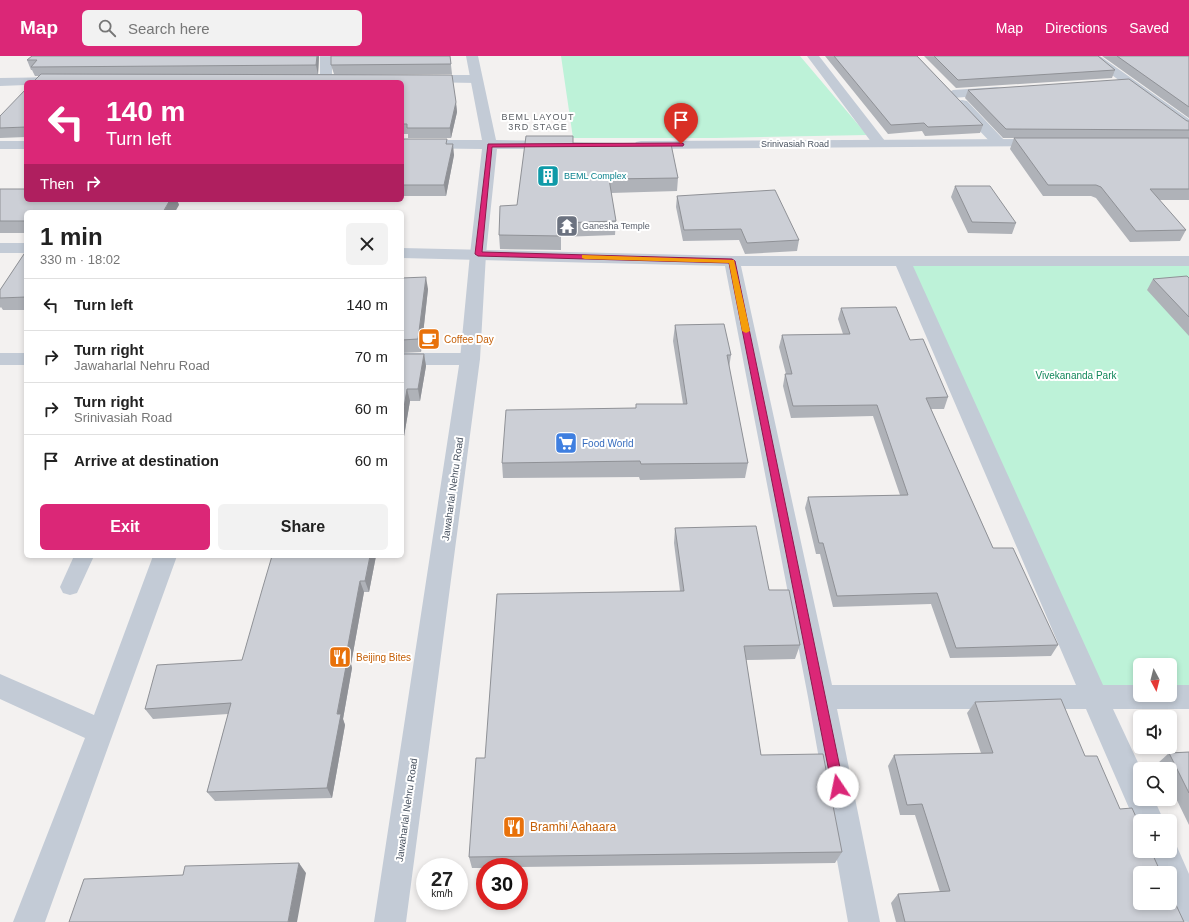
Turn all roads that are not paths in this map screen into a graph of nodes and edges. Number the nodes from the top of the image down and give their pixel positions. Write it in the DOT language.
graph roads {
  1 [pos="326,56"];
  2 [pos="472,56"];
  3 [pos="813,56"];
  4 [pos="1092,56"];
  5 [pos="310,79"];
  6 [pos="326,79"];
  7 [pos="341,79"];
  8 [pos="409,79"];
  9 [pos="476,79"];
  10 [pos="1128,82"];
  11 [pos="24,83"];
  12 [pos="1112,83"];
  13 [pos="2,84"];
  14 [pos="942,84"];
  15 [pos="1009,90"];
  16 [pos="953,94"];
  17 [pos="1189,125"];
  18 [pos="999,142"];
  19 [pos="1054,143"];
  20 [pos="404,144"];
  21 [pos="880,144"];
  22 [pos="0,145"];
  23 [pos="24,145"];
  24 [pos="490,145"];
  25 [pos="570,145"];
  26 [pos="625,145"];
  27 [pos="0,248"];
  28 [pos="24,248"];
  29 [pos="404,253"];
  30 [pos="478,254"];
  31 [pos="732,261"];
  32 [pos="902,261"];
  33 [pos="1189,261"];
  34 [pos="24,359"];
  35 [pos="404,359"];
  36 [pos="470,359"];
  37 [pos="0,360"];
  38 [pos="83,558"];
  39 [pos="164,558"];
  40 [pos="70,587"];
  41 [pos="0,686"];
  42 [pos="821,697"];
  43 [pos="1094,697"];
  44 [pos="1189,697"];
  45 [pos="101,732"];
  46 [pos="1146,814"];
  47 [pos="1166,858"];
  48 [pos="1189,910"];
  49 [pos="29,922"];
  50 [pos="390,922"];
  51 [pos="864,922"];
  1 -- 6 [label="street"];
  2 -- 9 [label="street, Jawaharlal Nehru Road"];
  3 -- 21 [label="street"];
  4 -- 10 [label="street"];
  5 -- 6 [label="street"];
  6 -- 7 [label="street"];
  8 -- 9 [label="street"];
  9 -- 24 [label="street, Jawaharlal Nehru Road"];
  10 -- 12 [label="street"];
  10 -- 17 [label="street"];
  11 -- 13 [label="street"];
  14 -- 16 [label="street"];
  15 -- 16 [label="street"];
  16 -- 18 [label="street"];
  18 -- 19 [label="street, Srinivasiah Road"];
  18 -- 21 [label="street, Srinivasiah Road"];
  20 -- 24 [label="street"];
  21 -- 26 [label="street, Srinivasiah Road"];
  22 -- 23 [label="street"];
  24 -- 25 [label="street"];
  24 -- 30 [label="street, Jawaharlal Nehru Road"];
  27 -- 28 [label="street"];
  29 -- 30 [label="street"];
  30 -- 31 [label="street"];
  30 -- 36 [label="street, Jawaharlal Nehru Road"];
  31 -- 32 [label="street"];
  31 -- 42 [label="street"];
  32 -- 33 [label="street"];
  32 -- 43 [label="street"];
  34 -- 37 [label="street"];
  35 -- 36 [label="street"];
  36 -- 50 [label="street, Jawaharlal Nehru Road"];
  38 -- 40 [label="lane"];
  39 -- 45 [label="street"];
  41 -- 45 [label="street"];
  42 -- 43 [label="street"];
  42 -- 51 [label="street"];
  43 -- 44 [label="street"];
  43 -- 46 [label="street"];
  45 -- 49 [label="street"];
  47 -- 48 [label="street"];
}
